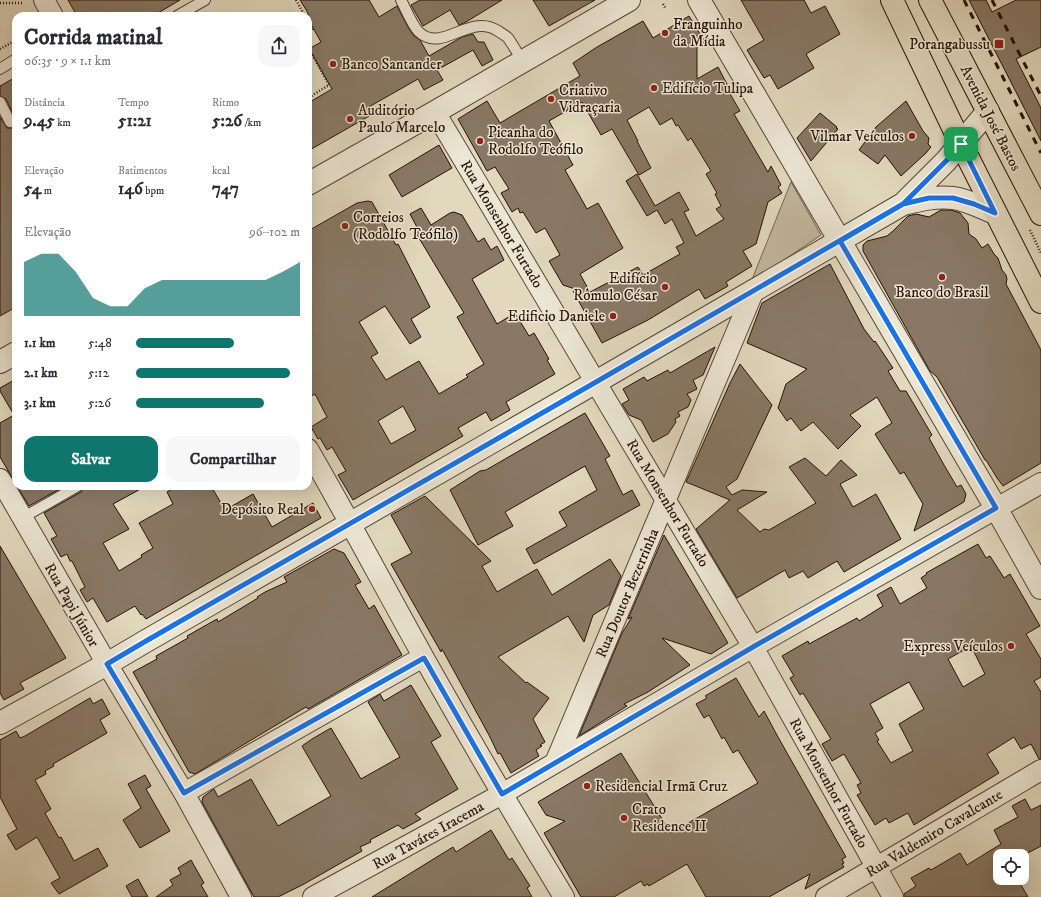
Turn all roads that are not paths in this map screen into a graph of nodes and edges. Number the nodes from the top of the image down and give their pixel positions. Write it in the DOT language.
graph roads {
  1 [pos="44,0"];
  2 [pos="205,0"];
  3 [pos="401,0"];
  4 [pos="629,0"];
  5 [pos="699,0"];
  6 [pos="892,0"];
  7 [pos="930,0"];
  8 [pos="51,12"];
  9 [pos="184,12"];
  10 [pos="12,62"];
  11 [pos="523,62"];
  12 [pos="0,69"];
  13 [pos="0,102"];
  14 [pos="988,111"];
  15 [pos="435,112"];
  16 [pos="10,122"];
  17 [pos="961,144"];
  18 [pos="312,182"];
  19 [pos="903,204"];
  20 [pos="995,213"];
  21 [pos="1041,214"];
  22 [pos="840,241"];
  23 [pos="754,290"];
  24 [pos="1041,302"];
  25 [pos="12,355"];
  26 [pos="0,362"];
  27 [pos="596,382"];
  28 [pos="312,456"];
  29 [pos="0,479"];
  30 [pos="1041,483"];
  31 [pos="71,490"];
  32 [pos="666,499"];
  33 [pos="996,508"];
  34 [pos="22,518"];
  35 [pos="351,523"];
  36 [pos="1041,588"];
  37 [pos="753,647"];
  38 [pos="424,658"];
  39 [pos="107,664"];
  40 [pos="0,723"];
  41 [pos="555,763"];
  42 [pos="1041,770"];
  43 [pos="184,793"];
  44 [pos="502,794"];
  45 [pos="877,867"];
  46 [pos="240,897"];
  47 [pos="314,897"];
  48 [pos="564,897"];
  49 [pos="826,897"];
  50 [pos="893,897"];
  1 -- 8 [label="street"];
  2 -- 9 [label="lane"];
  3 -- 11 [label="lane"];
  4 -- 11 [label="street"];
  5 -- 22 [label="street"];
  6 -- 17 [label="main road"];
  7 -- 14 [label="main road, Avenida José Bastos"];
  10 -- 12 [label="lane"];
  11 -- 15 [label="street"];
  13 -- 16 [label="lane"];
  14 -- 17 [label="street"];
  14 -- 21 [label="main road, Avenida José Bastos"];
  15 -- 18 [label="street"];
  15 -- 27 [label="street, Rua Monsenhor Furtado"];
  17 -- 19 [label="street"];
  17 -- 20 [label="main road"];
  19 -- 20 [label="street"];
  19 -- 22 [label="street"];
  20 -- 24 [label="main road"];
  22 -- 23 [label="street"];
  22 -- 33 [label="street"];
  23 -- 27 [label="street"];
  23 -- 32 [label="street, Rua Doutor Bezerrinha"];
  25 -- 26 [label="street"];
  27 -- 32 [label="street, Rua Monsenhor Furtado"];
  27 -- 35 [label="street"];
  28 -- 35 [label="street"];
  29 -- 34 [label="street, Rua Papi Júnior"];
  30 -- 33 [label="street, Rua Taváres Iracema"];
  31 -- 34 [label="lane"];
  32 -- 37 [label="street, Rua Monsenhor Furtado"];
  32 -- 41 [label="street, Rua Doutor Bezerrinha"];
  33 -- 36 [label="street"];
  33 -- 37 [label="street, Rua Taváres Iracema"];
  34 -- 39 [label="street, Rua Papi Júnior"];
  35 -- 38 [label="street"];
  35 -- 39 [label="street"];
  37 -- 41 [label="street, Rua Taváres Iracema"];
  37 -- 45 [label="street, Rua Monsenhor Furtado"];
  38 -- 43 [label="street"];
  38 -- 44 [label="street"];
  39 -- 40 [label="street"];
  39 -- 43 [label="street, Rua Papi Júnior"];
  41 -- 44 [label="street, Rua Taváres Iracema"];
  42 -- 45 [label="street, Rua Valdemiro Cavalcante"];
  43 -- 46 [label="street, Rua Papi Júnior"];
  44 -- 47 [label="street, Rua Taváres Iracema"];
  44 -- 48 [label="street"];
  45 -- 49 [label="street, Rua Valdemiro Cavalcante"];
  45 -- 50 [label="street, Rua Monsenhor Furtado"];
}
